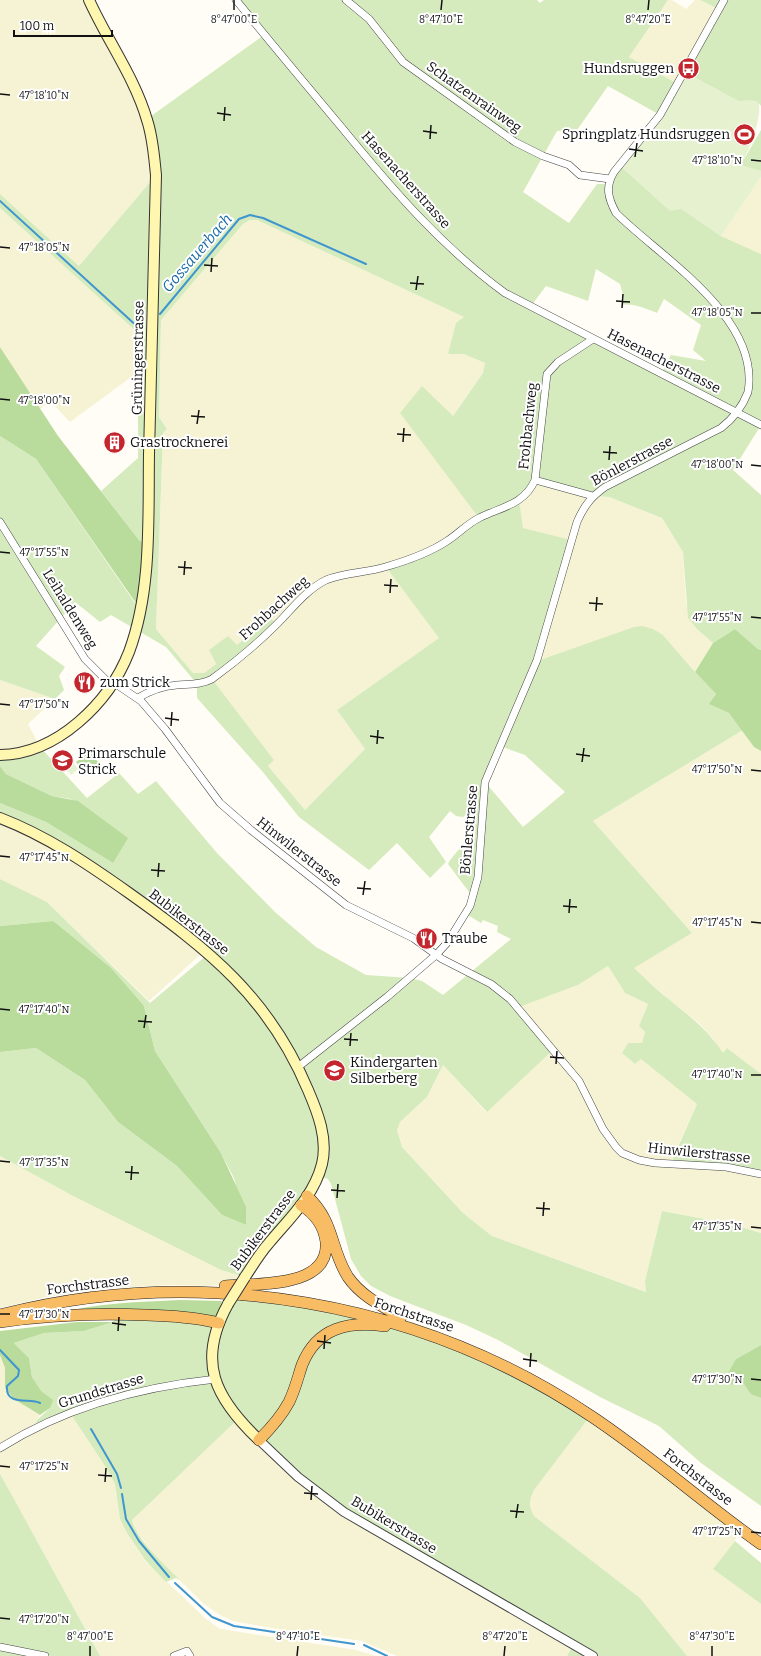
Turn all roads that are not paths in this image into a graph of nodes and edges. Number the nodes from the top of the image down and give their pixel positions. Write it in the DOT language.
graph roads {
  1 [pos="89,0"];
  2 [pos="236,0"];
  3 [pos="346,0"];
  4 [pos="724,0"];
  5 [pos="610,178"];
  6 [pos="593,339"];
  7 [pos="737,414"];
  8 [pos="761,425"];
  9 [pos="535,480"];
  10 [pos="593,496"];
  11 [pos="0,522"];
  12 [pos="112,683"];
  13 [pos="138,698"];
  14 [pos="0,755"];
  15 [pos="0,818"];
  16 [pos="436,955"];
  17 [pos="298,1067"];
  18 [pos="761,1174"];
  19 [pos="307,1196"];
  20 [pos="301,1205"];
  21 [pos="225,1286"];
  22 [pos="0,1308"];
  23 [pos="0,1315"];
  24 [pos="402,1317"];
  25 [pos="0,1322"];
  26 [pos="218,1323"];
  27 [pos="415,1329"];
  28 [pos="216,1379"];
  29 [pos="259,1440"];
  30 [pos="0,1448"];
  31 [pos="761,1535"];
  32 [pos="761,1544"];
  33 [pos="0,1647"];
  34 [pos="46,1656"];
  35 [pos="174,1656"];
  36 [pos="190,1656"];
  37 [pos="593,1656"];
  1 -- 12 [label="main road, Grüningerstrasse"];
  2 -- 6 [label="street, Hasenacherstrasse"];
  3 -- 5 [label="street, Schatzenrainweg"];
  4 -- 5 [label="street"];
  5 -- 7 [label="street, Bönlerstrasse"];
  6 -- 7 [label="street, Hasenacherstrasse"];
  6 -- 9 [label="street, Frohbachweg"];
  7 -- 8 [label="street, Hasenacherstrasse"];
  7 -- 10 [label="street, Bönlerstrasse"];
  9 -- 10 [label="street"];
  9 -- 13 [label="street, Frohbachweg"];
  10 -- 16 [label="street, Bönlerstrasse"];
  11 -- 12 [label="street, Leihaldenweg"];
  12 -- 13 [label="street, Hinwilerstrasse"];
  12 -- 14 [label="main road, Grüningerstrasse"];
  13 -- 16 [label="street, Hinwilerstrasse"];
  15 -- 17 [label="main road, Bubikerstrasse"];
  16 -- 17 [label="street, Bönlerstrasse"];
  16 -- 18 [label="street, Hinwilerstrasse"];
  17 -- 19 [label="main road, Bubikerstrasse"];
  19 -- 20 [label="main road, Bubikerstrasse"];
  19 -- 24 [label="highway"];
  20 -- 21 [label="highway"];
  20 -- 26 [label="main road, Bubikerstrasse, bridge"];
  21 -- 22 [label="highway, Forchstrasse"];
  21 -- 24 [label="highway, Forchstrasse"];
  23 -- 27 [label="highway, Forchstrasse"];
  24 -- 31 [label="highway, Forchstrasse"];
  25 -- 26 [label="highway"];
  26 -- 28 [label="main road, Bubikerstrasse"];
  27 -- 29 [label="highway"];
  27 -- 32 [label="highway, Forchstrasse"];
  28 -- 29 [label="main road, Bubikerstrasse"];
  28 -- 30 [label="street, Grundstrasse"];
  29 -- 37 [label="street, Bubikerstrasse"];
  33 -- 34 [label="street"];
  35 -- 36 [label="street"];
}
